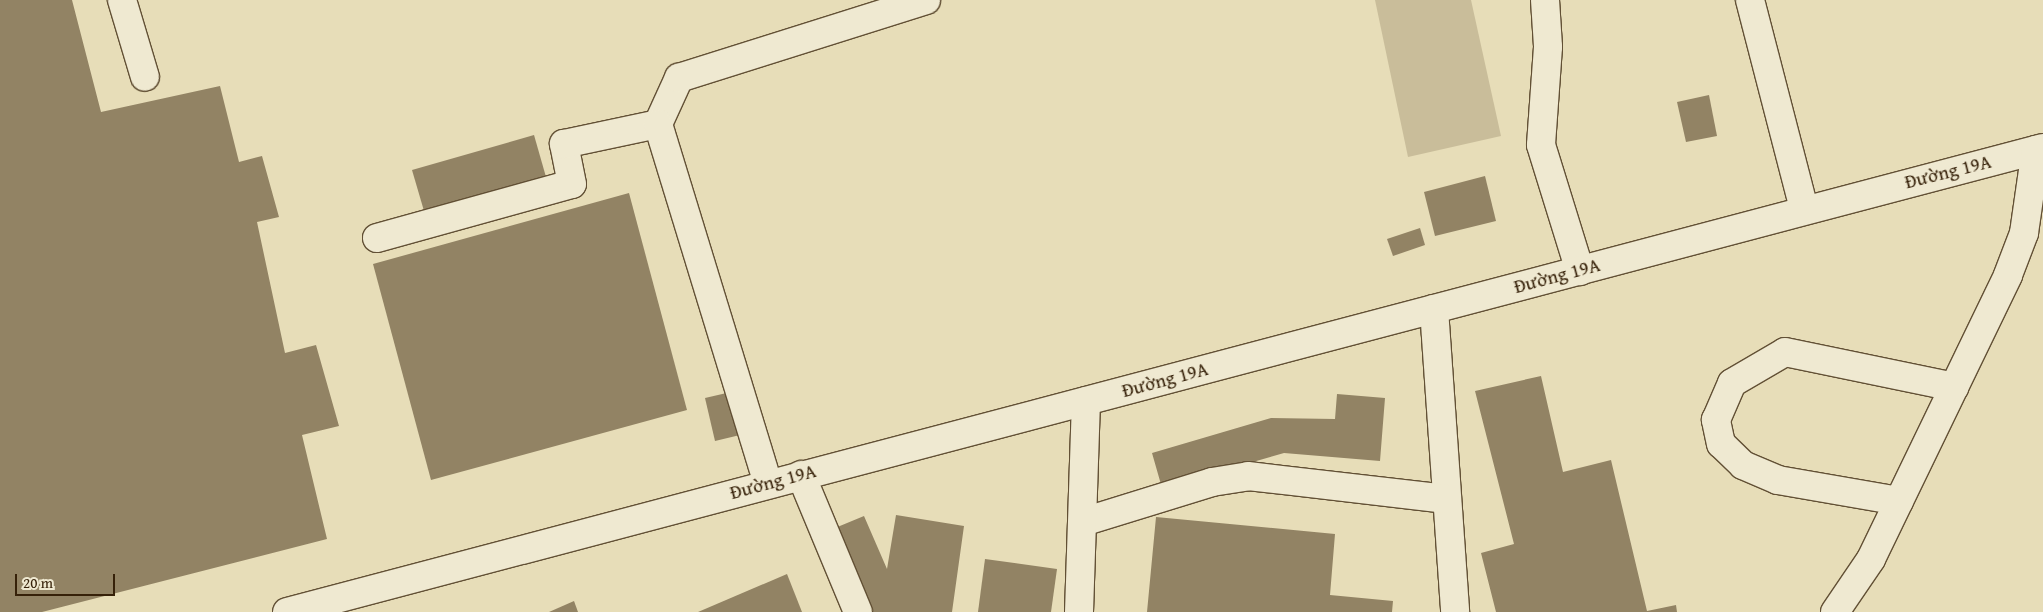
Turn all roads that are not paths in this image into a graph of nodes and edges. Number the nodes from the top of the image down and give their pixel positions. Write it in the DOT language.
graph roads {
  1 [pos="122,0"];
  2 [pos="926,0"];
  3 [pos="1545,0"];
  4 [pos="1750,0"];
  5 [pos="145,77"];
  6 [pos="658,124"];
  7 [pos="2039,149"];
  8 [pos="1804,209"];
  9 [pos="377,238"];
  10 [pos="1580,271"];
  11 [pos="1434,309"];
  12 [pos="1954,387"];
  13 [pos="1086,400"];
  14 [pos="801,475"];
  15 [pos="768,484"];
  16 [pos="1447,499"];
  17 [pos="1899,501"];
  18 [pos="1082,522"];
  19 [pos="288,612"];
  20 [pos="858,612"];
  21 [pos="1079,612"];
  22 [pos="1454,612"];
  23 [pos="1835,612"];
  1 -- 5 [label="street"];
  2 -- 6 [label="street"];
  3 -- 10 [label="street"];
  4 -- 8 [label="street"];
  6 -- 9 [label="street"];
  6 -- 15 [label="street"];
  7 -- 8 [label="street, Đường 19A"];
  7 -- 12 [label="street"];
  8 -- 10 [label="street, Đường 19A"];
  10 -- 11 [label="street, Đường 19A"];
  11 -- 13 [label="street, Đường 19A"];
  11 -- 16 [label="street"];
  12 -- 17 [label="street"];
  12 -- 17 [label="street"];
  13 -- 14 [label="street, Đường 19A"];
  13 -- 18 [label="street"];
  14 -- 15 [label="street, Đường 19A"];
  14 -- 20 [label="street"];
  15 -- 19 [label="street, Đường 19A"];
  16 -- 18 [label="street"];
  16 -- 22 [label="street"];
  17 -- 23 [label="street"];
  18 -- 21 [label="street"];
}
